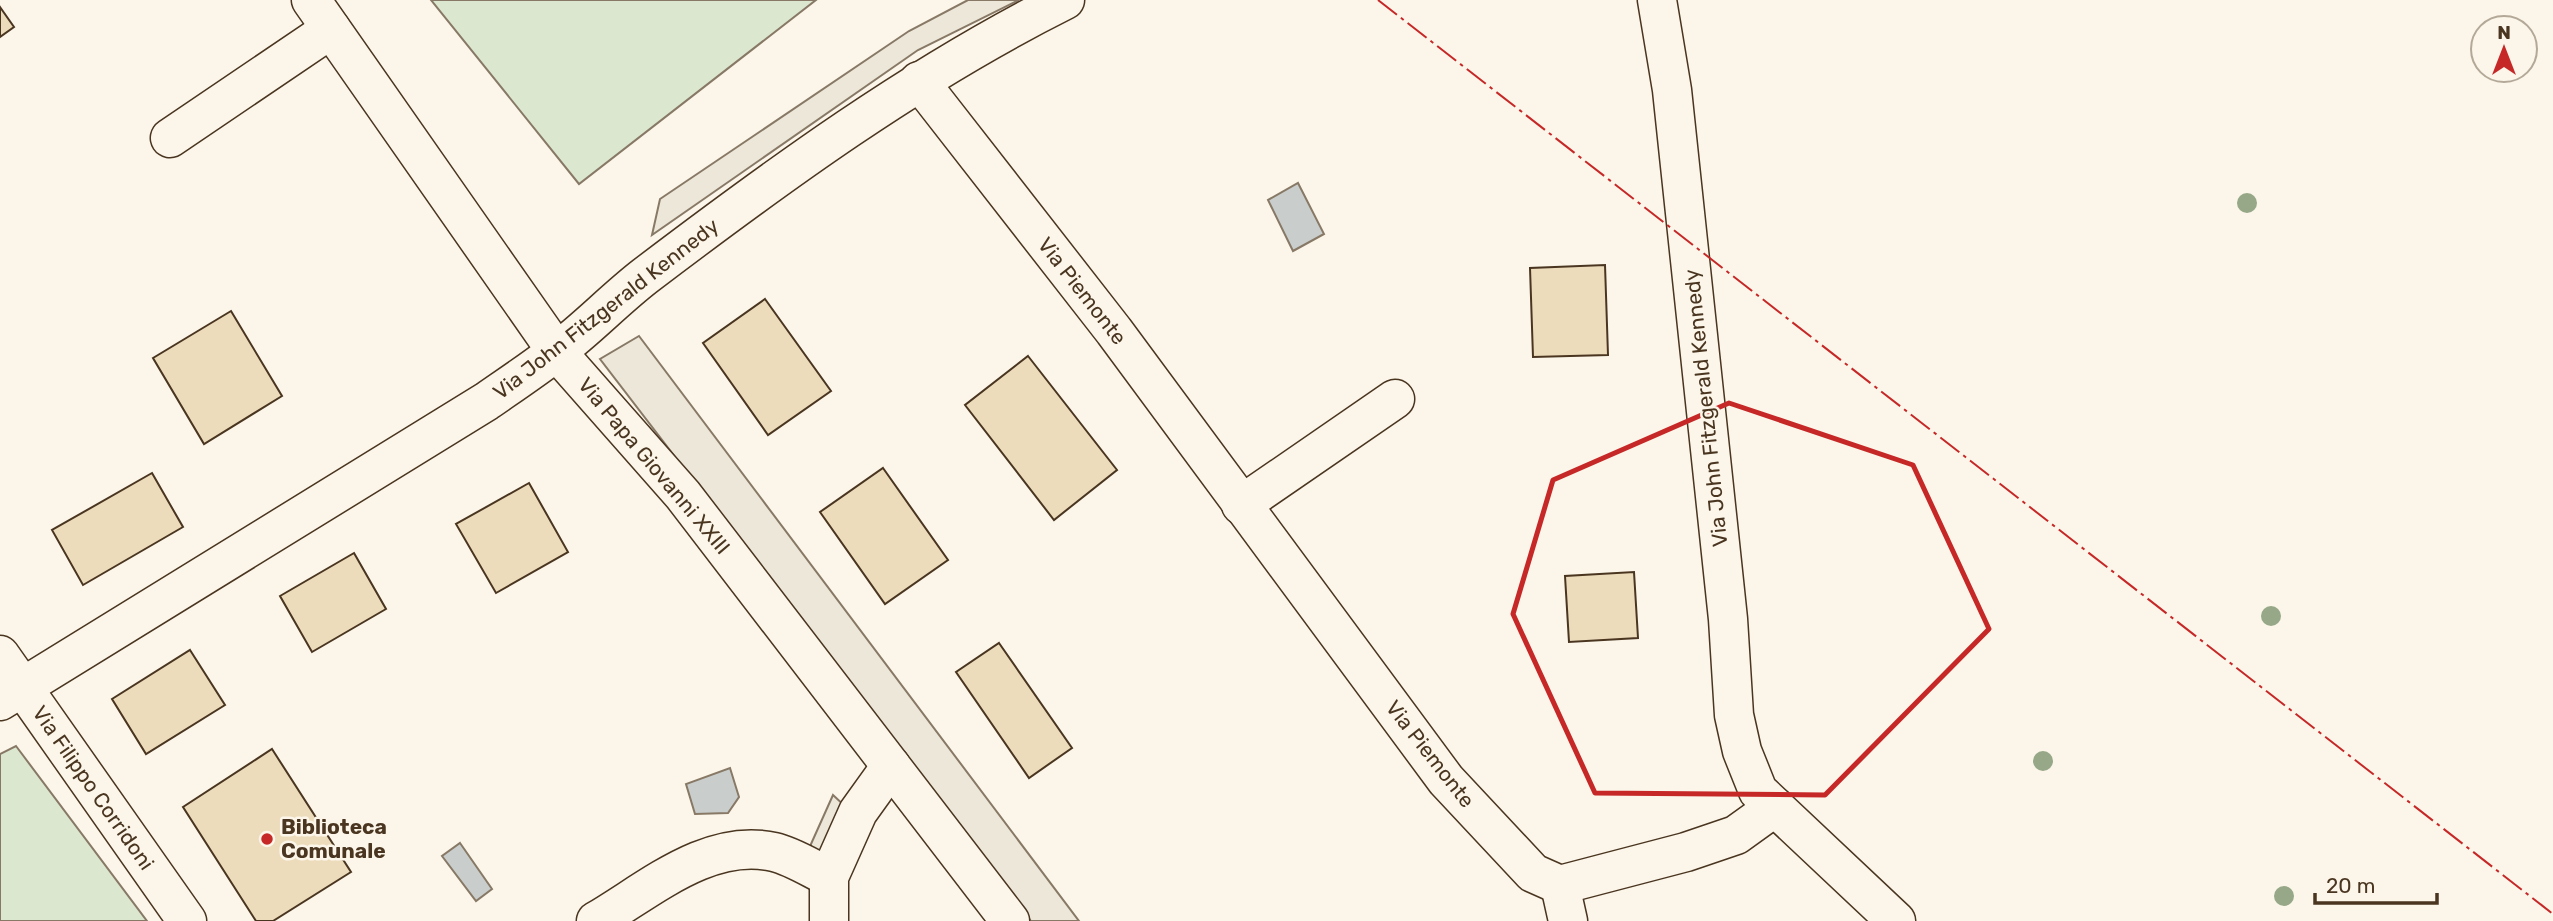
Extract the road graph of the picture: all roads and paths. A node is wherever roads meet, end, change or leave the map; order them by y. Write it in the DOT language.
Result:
graph roads {
  1 [pos="1065,0"];
  2 [pos="1657,0"];
  3 [pos="321,14"];
  4 [pos="919,81"];
  5 [pos="170,138"];
  6 [pos="557,352"];
  7 [pos="1395,399"];
  8 [pos="1241,505"];
  9 [pos="0,655"];
  10 [pos="11,695"];
  11 [pos="891,766"];
  12 [pos="1775,807"];
  13 [pos="829,877"];
  14 [pos="1564,903"];
  15 [pos="187,921"];
  16 [pos="596,921"];
  17 [pos="829,921"];
  18 [pos="1010,921"];
  19 [pos="1896,921"];
  1 -- 4 [label="street, Via John Fitzgerald Kennedy"];
  2 -- 12 [label="street, Via John Fitzgerald Kennedy"];
  3 -- 5 [label="street"];
  3 -- 6 [label="street, Via Papa Giovanni XXIII"];
  4 -- 6 [label="street, Via John Fitzgerald Kennedy"];
  4 -- 8 [label="street, Via Piemonte"];
  6 -- 10 [label="street, Via John Fitzgerald Kennedy"];
  6 -- 11 [label="street, Via Papa Giovanni XXIII"];
  7 -- 8 [label="street"];
  8 -- 14 [label="street, Via Piemonte"];
  9 -- 10 [label="street, Via Filippo Corridoni"];
  10 -- 15 [label="street, Via Filippo Corridoni"];
  11 -- 13 [label="street"];
  11 -- 18 [label="street, Via Papa Giovanni XXIII"];
  12 -- 14 [label="street, Via Piemonte"];
  12 -- 19 [label="street, Via John Fitzgerald Kennedy"];
  13 -- 16 [label="street"];
  13 -- 17 [label="street"];
}
